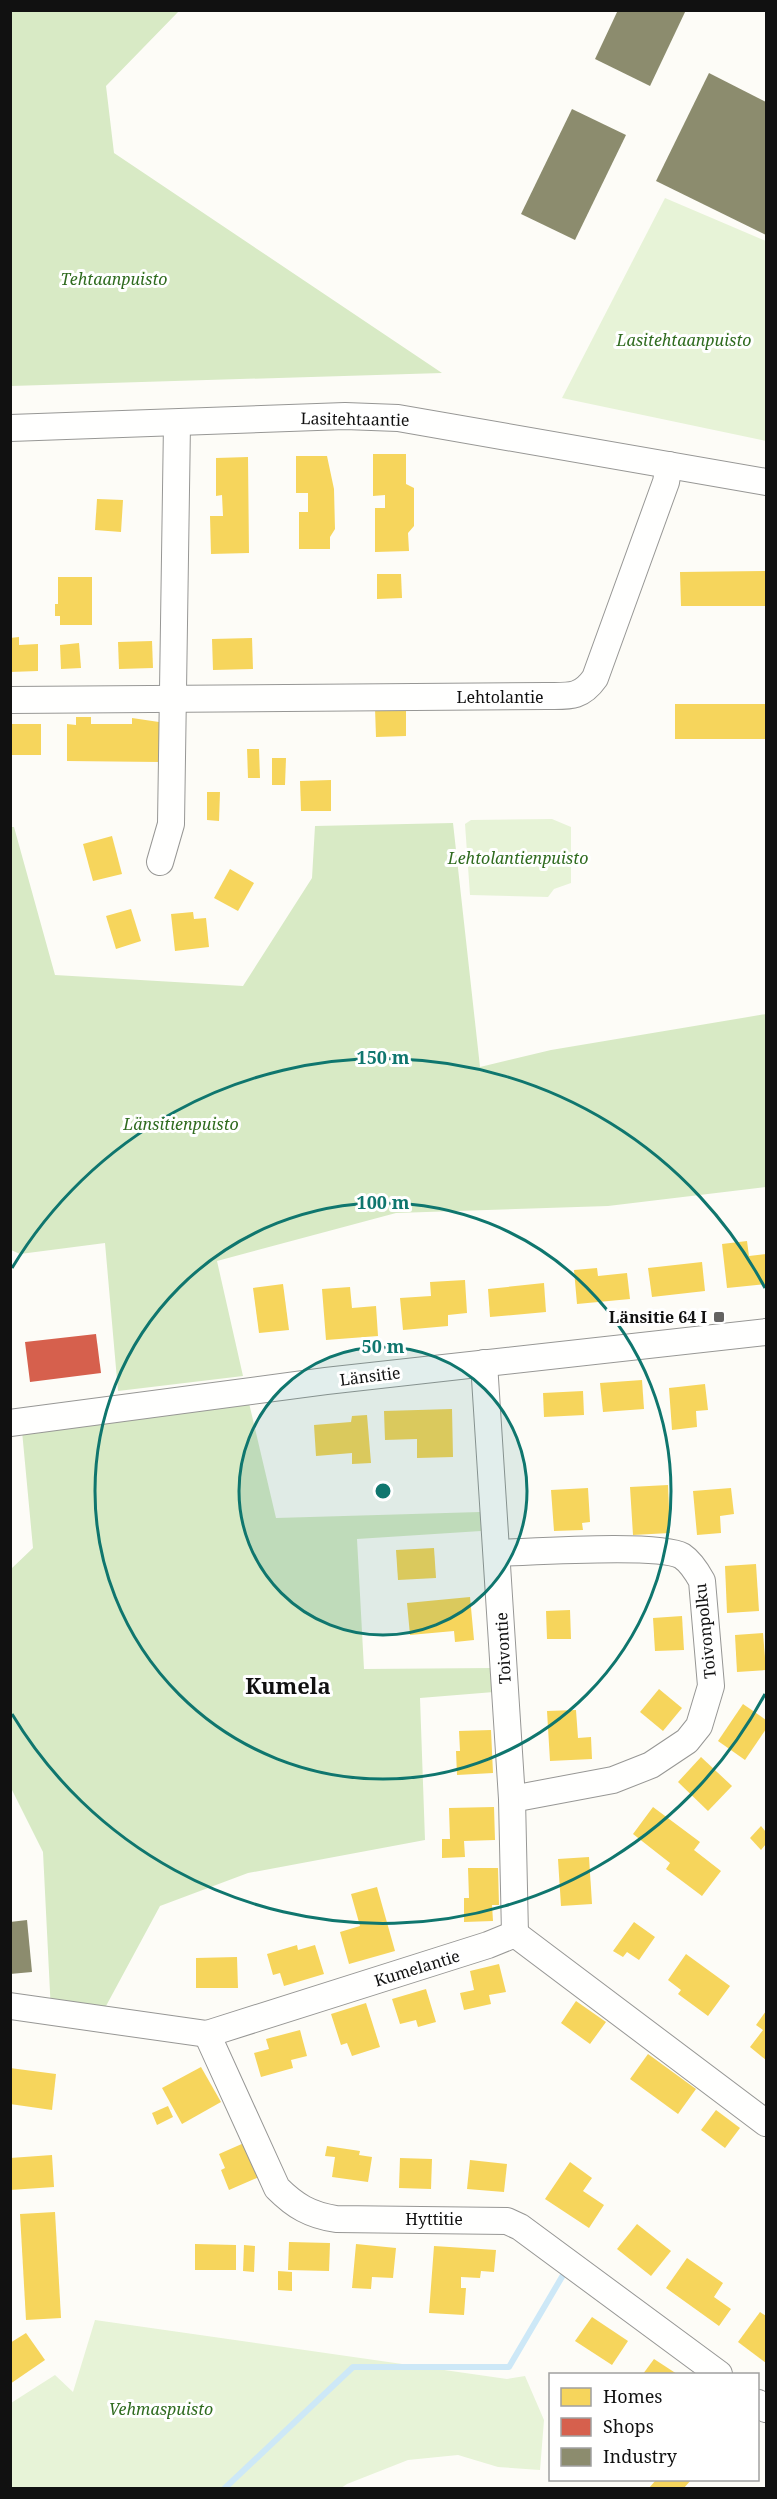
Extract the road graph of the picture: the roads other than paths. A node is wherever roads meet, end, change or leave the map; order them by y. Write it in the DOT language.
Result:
graph roads {
  1 [pos="177,423"];
  2 [pos="10,428"];
  3 [pos="669,465"];
  4 [pos="766,483"];
  5 [pos="172,698"];
  6 [pos="10,700"];
  7 [pos="160,862"];
  8 [pos="766,1332"];
  9 [pos="484,1363"];
  10 [pos="10,1423"];
  11 [pos="497,1553"];
  12 [pos="512,1799"];
  13 [pos="515,1934"];
  14 [pos="10,2006"];
  15 [pos="207,2034"];
  16 [pos="764,2116"];
  17 [pos="718,2373"];
  1 -- 2 [label="street, Lasitehtaantie"];
  1 -- 3 [label="street, Lasitehtaantie"];
  1 -- 5 [label="street"];
  3 -- 4 [label="street, Lasitehtaantie"];
  3 -- 5 [label="street, Lehtolantie"];
  5 -- 6 [label="street, Lehtolantie"];
  5 -- 7 [label="street"];
  8 -- 9 [label="street, Länsitie"];
  9 -- 10 [label="street, Länsitie"];
  9 -- 11 [label="street, Toivontie"];
  11 -- 12 [label="street, Toivontie"];
  11 -- 12 [label="street, Toivonpolku"];
  12 -- 13 [label="street, Toivontie"];
  13 -- 15 [label="street, Kumelantie"];
  13 -- 16 [label="street"];
  14 -- 15 [label="street, Kumelantie"];
  15 -- 17 [label="street, Hyttitie"];
}
